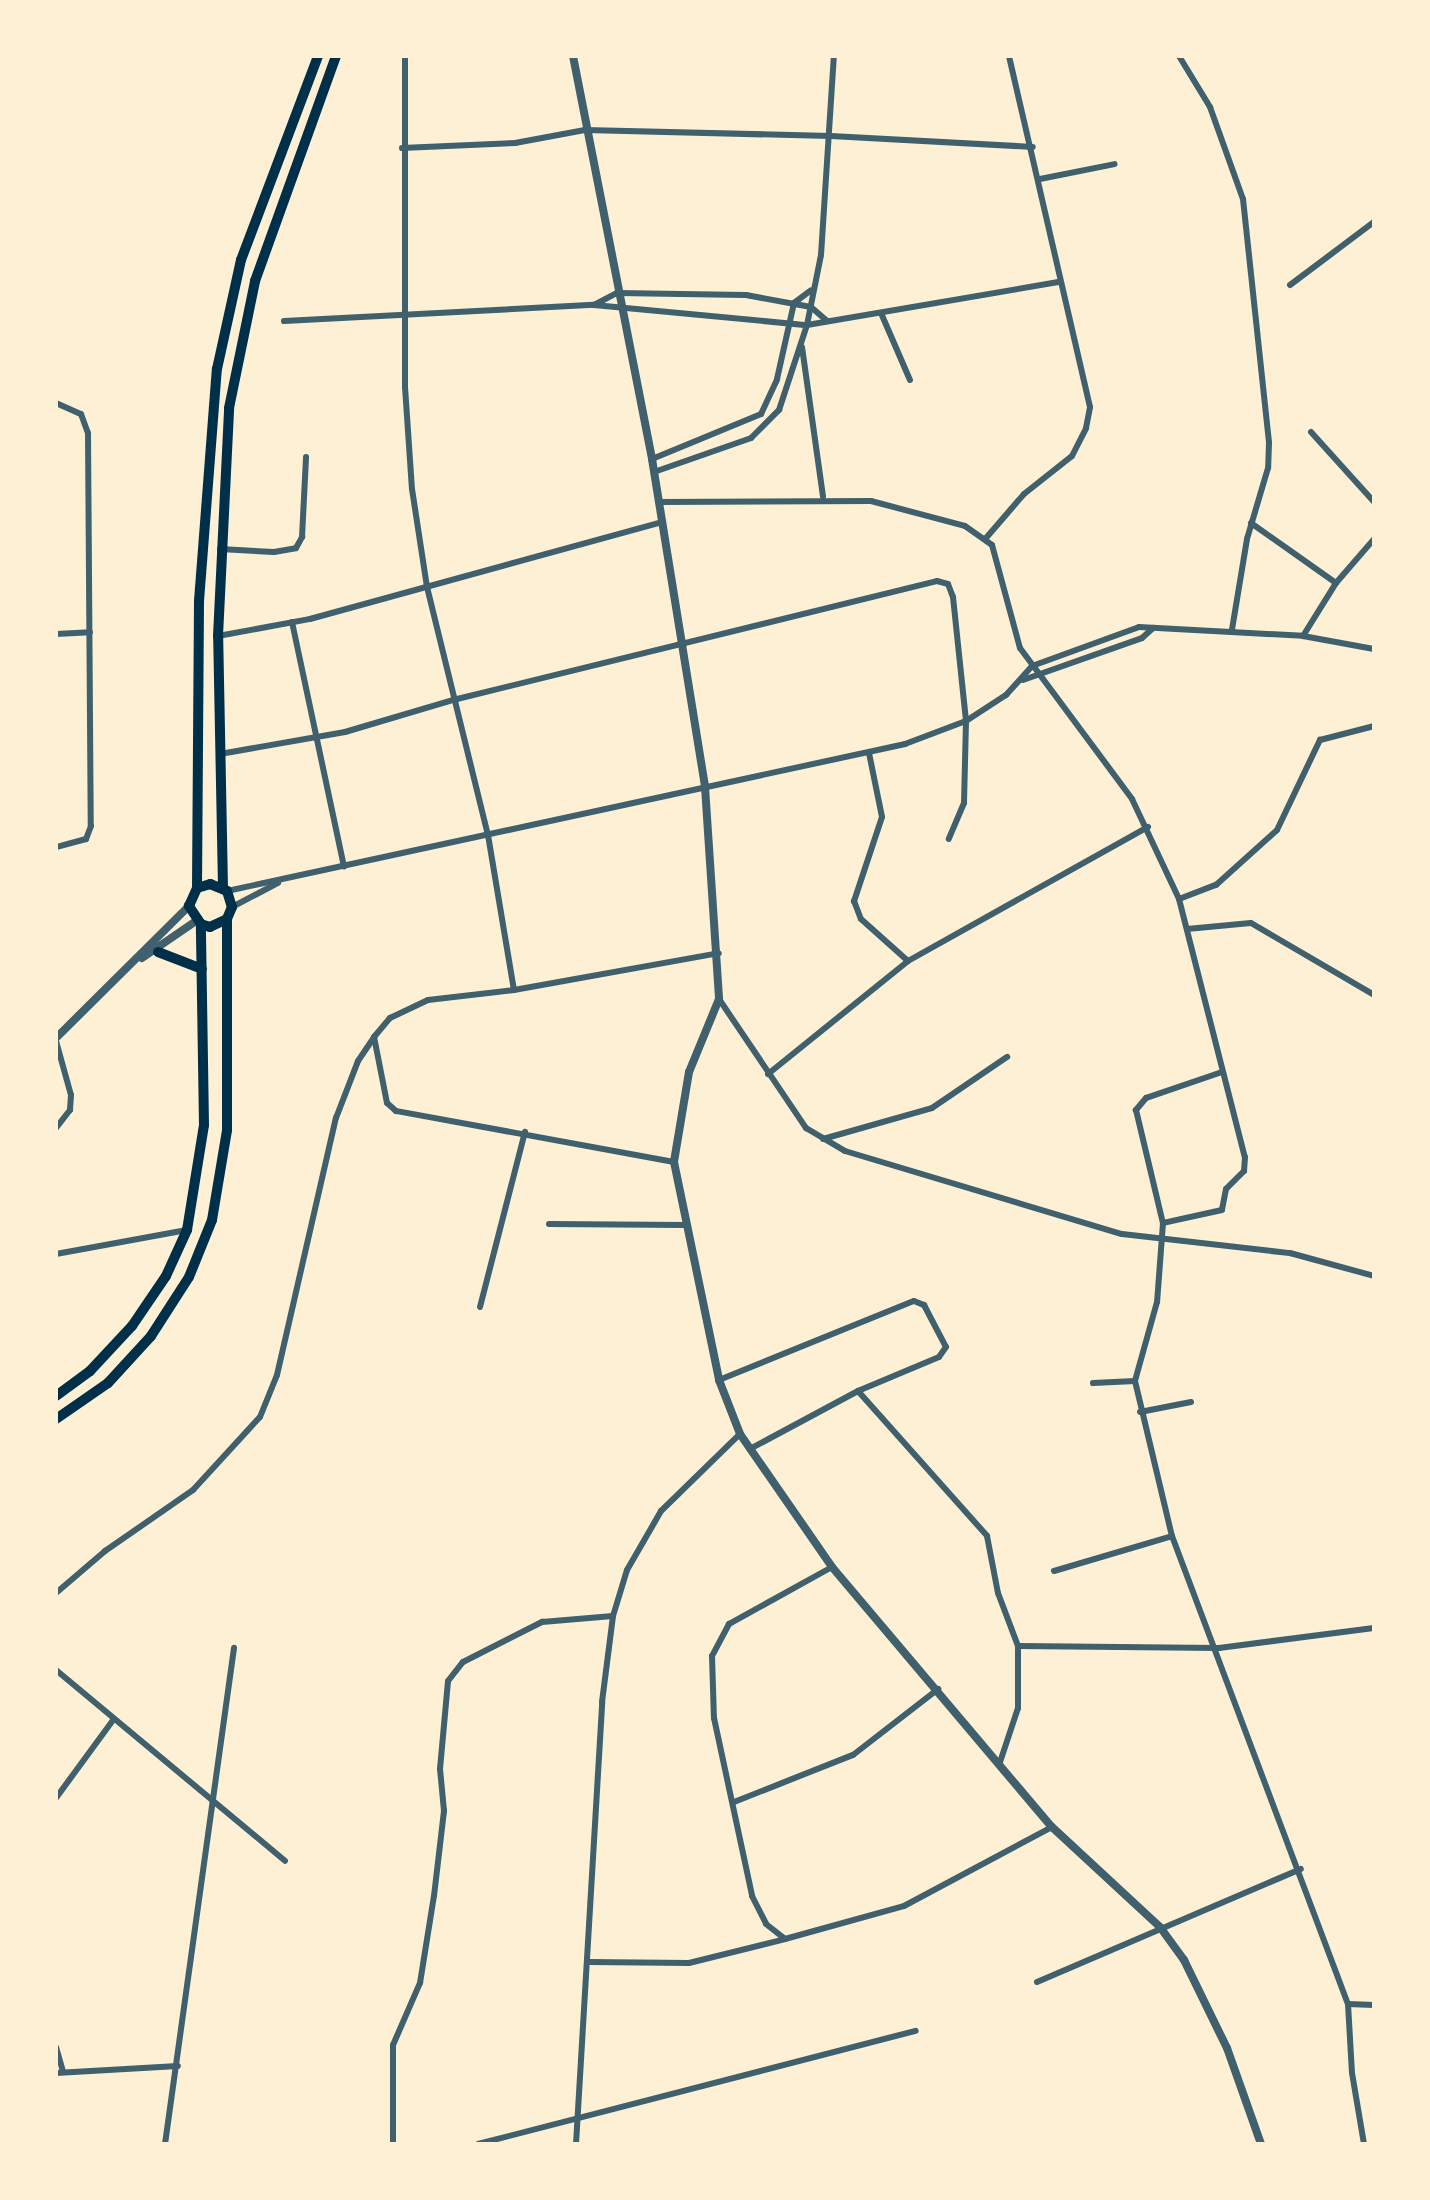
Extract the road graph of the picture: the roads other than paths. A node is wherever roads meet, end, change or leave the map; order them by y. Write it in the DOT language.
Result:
graph roads {
  1 [pos="318,56"];
  2 [pos="336,56"];
  3 [pos="405,56"];
  4 [pos="573,56"];
  5 [pos="834,56"];
  6 [pos="1009,56"];
  7 [pos="1179,56"];
  8 [pos="585,130"];
  9 [pos="831,136"];
  10 [pos="1033,147"];
  11 [pos="402,148"];
  12 [pos="1115,164"];
  13 [pos="1040,179"];
  14 [pos="1374,222"];
  15 [pos="1058,282"];
  16 [pos="1290,285"];
  17 [pos="811,290"];
  18 [pos="617,293"];
  19 [pos="794,303"];
  20 [pos="594,305"];
  21 [pos="811,307"];
  22 [pos="621,309"];
  23 [pos="881,313"];
  24 [pos="408,318"];
  25 [pos="284,321"];
  26 [pos="827,321"];
  27 [pos="790,322"];
  28 [pos="807,325"];
  29 [pos="801,343"];
  30 [pos="910,380"];
  31 [pos="56,403"];
  32 [pos="1311,432"];
  33 [pos="306,457"];
  34 [pos="652,459"];
  35 [pos="654,472"];
  36 [pos="823,497"];
  37 [pos="659,502"];
  38 [pos="1374,502"];
  39 [pos="662,522"];
  40 [pos="1251,523"];
  41 [pos="986,538"];
  42 [pos="1374,539"];
  43 [pos="220,549"];
  44 [pos="1336,583"];
  45 [pos="427,587"];
  46 [pos="292,622"];
  47 [pos="1153,628"];
  48 [pos="1232,630"];
  49 [pos="90,632"];
  50 [pos="56,634"];
  51 [pos="218,636"];
  52 [pos="1303,636"];
  53 [pos="685,642"];
  54 [pos="1374,649"];
  55 [pos="1032,666"];
  56 [pos="1040,675"];
  57 [pos="1023,680"];
  58 [pos="453,700"];
  59 [pos="966,721"];
  60 [pos="1374,726"];
  61 [pos="316,736"];
  62 [pos="869,753"];
  63 [pos="220,754"];
  64 [pos="705,787"];
  65 [pos="1148,827"];
  66 [pos="488,835"];
  67 [pos="949,839"];
  68 [pos="56,847"];
  69 [pos="344,867"];
  70 [pos="285,880"];
  71 [pos="197,888"];
  72 [pos="225,889"];
  73 [pos="1179,899"];
  74 [pos="189,906"];
  75 [pos="232,907"];
  76 [pos="227,919"];
  77 [pos="198,923"];
  78 [pos="1187,929"];
  79 [pos="158,952"];
  80 [pos="719,953"];
  81 [pos="142,958"];
  82 [pos="908,961"];
  83 [pos="202,969"];
  84 [pos="514,990"];
  85 [pos="1374,995"];
  86 [pos="719,999"];
  87 [pos="374,1037"];
  88 [pos="56,1040"];
  89 [pos="1007,1057"];
  90 [pos="1222,1072"];
  91 [pos="768,1074"];
  92 [pos="56,1128"];
  93 [pos="525,1132"];
  94 [pos="822,1140"];
  95 [pos="674,1162"];
  96 [pos="1163,1223"];
  97 [pos="549,1224"];
  98 [pos="684,1225"];
  99 [pos="187,1230"];
  100 [pos="1162,1241"];
  101 [pos="56,1254"];
  102 [pos="1374,1276"];
  103 [pos="480,1307"];
  104 [pos="719,1380"];
  105 [pos="1135,1381"];
  106 [pos="1093,1383"];
  107 [pos="858,1391"];
  108 [pos="56,1396"];
  109 [pos="1191,1402"];
  110 [pos="1140,1412"];
  111 [pos="56,1419"];
  112 [pos="740,1434"];
  113 [pos="750,1449"];
  114 [pos="1172,1536"];
  115 [pos="832,1567"];
  116 [pos="1054,1571"];
  117 [pos="56,1593"];
  118 [pos="613,1616"];
  119 [pos="1374,1628"];
  120 [pos="1018,1646"];
  121 [pos="234,1648"];
  122 [pos="1219,1648"];
  123 [pos="56,1670"];
  124 [pos="938,1689"];
  125 [pos="113,1720"];
  126 [pos="1000,1762"];
  127 [pos="56,1798"];
  128 [pos="209,1802"];
  129 [pos="734,1802"];
  130 [pos="1052,1827"];
  131 [pos="285,1861"];
  132 [pos="1301,1869"];
  133 [pos="1160,1927"];
  134 [pos="785,1939"];
  135 [pos="588,1962"];
  136 [pos="1037,1982"];
  137 [pos="1348,2004"];
  138 [pos="1374,2005"];
  139 [pos="916,2031"];
  140 [pos="56,2047"];
  141 [pos="178,2066"];
  142 [pos="60,2073"];
  143 [pos="580,2115"];
  144 [pos="165,2144"];
  145 [pos="393,2144"];
  146 [pos="478,2144"];
  147 [pos="576,2144"];
  148 [pos="1261,2144"];
  149 [pos="1364,2144"];
  1 -- 71 [label="main road"];
  2 -- 43 [label="main road"];
  3 -- 11 [label="street"];
  4 -- 8 [label="street"];
  5 -- 9 [label="street"];
  6 -- 10 [label="street"];
  7 -- 40 [label="street"];
  8 -- 9 [label="street"];
  8 -- 11 [label="street"];
  8 -- 18 [label="street"];
  9 -- 10 [label="street"];
  9 -- 17 [label="street"];
  10 -- 13 [label="street"];
  11 -- 24 [label="street"];
  12 -- 13 [label="street"];
  13 -- 15 [label="street"];
  14 -- 16 [label="street"];
  15 -- 23 [label="street"];
  15 -- 41 [label="street"];
  17 -- 19 [label="street"];
  17 -- 21 [label="street"];
  18 -- 19 [label="street"];
  18 -- 20 [label="street"];
  18 -- 22 [label="street"];
  19 -- 21 [label="street"];
  19 -- 27 [label="street"];
  20 -- 22 [label="street"];
  20 -- 24 [label="street"];
  21 -- 26 [label="street"];
  21 -- 28 [label="street"];
  22 -- 27 [label="street"];
  22 -- 34 [label="street"];
  23 -- 26 [label="street"];
  23 -- 30 [label="street"];
  24 -- 25 [label="street"];
  24 -- 45 [label="street"];
  26 -- 28 [label="street"];
  27 -- 28 [label="street"];
  27 -- 34 [label="street"];
  28 -- 29 [label="street"];
  29 -- 35 [label="street"];
  29 -- 36 [label="street"];
  31 -- 49 [label="street"];
  32 -- 38 [label="street"];
  33 -- 43 [label="street"];
  34 -- 35 [label="street"];
  35 -- 37 [label="street"];
  36 -- 37 [label="street"];
  36 -- 41 [label="street"];
  37 -- 39 [label="street"];
  39 -- 45 [label="street"];
  39 -- 53 [label="street"];
  40 -- 44 [label="street"];
  40 -- 48 [label="street"];
  41 -- 55 [label="street"];
  42 -- 44 [label="street"];
  43 -- 51 [label="main road"];
  44 -- 52 [label="street"];
  45 -- 46 [label="street"];
  45 -- 58 [label="street"];
  46 -- 51 [label="street"];
  46 -- 61 [label="street"];
  47 -- 48 [label="street"];
  47 -- 55 [label="street"];
  47 -- 56 [label="street"];
  48 -- 52 [label="street"];
  49 -- 50 [label="street"];
  49 -- 68 [label="street"];
  51 -- 63 [label="main road"];
  52 -- 54 [label="street"];
  53 -- 58 [label="street"];
  53 -- 59 [label="street"];
  53 -- 64 [label="street"];
  55 -- 56 [label="street"];
  55 -- 57 [label="street"];
  56 -- 57 [label="street"];
  56 -- 65 [label="street"];
  57 -- 59 [label="street"];
  58 -- 61 [label="street"];
  58 -- 66 [label="street"];
  59 -- 62 [label="street"];
  59 -- 67 [label="street"];
  60 -- 73 [label="street"];
  61 -- 63 [label="street"];
  61 -- 69 [label="street"];
  62 -- 64 [label="street"];
  62 -- 82 [label="street"];
  63 -- 72 [label="main road"];
  64 -- 66 [label="street"];
  64 -- 80 [label="street"];
  65 -- 73 [label="street"];
  65 -- 82 [label="street"];
  66 -- 69 [label="street"];
  66 -- 84 [label="street"];
  69 -- 70 [label="street"];
  70 -- 72 [label="street"];
  70 -- 75 [label="street"];
  71 -- 72 [label="main road"];
  71 -- 74 [label="main road"];
  72 -- 75 [label="main road"];
  73 -- 78 [label="street"];
  74 -- 77 [label="main road"];
  74 -- 81 [label="street"];
  75 -- 76 [label="main road"];
  76 -- 77 [label="main road"];
  76 -- 111 [label="main road"];
  77 -- 79 [label="street"];
  77 -- 83 [label="main road"];
  78 -- 85 [label="street"];
  78 -- 90 [label="street"];
  79 -- 81 [label="street"];
  79 -- 83 [label="main road"];
  80 -- 84 [label="street"];
  80 -- 86 [label="street"];
  81 -- 88 [label="street"];
  82 -- 91 [label="street"];
  83 -- 99 [label="main road"];
  84 -- 87 [label="street"];
  86 -- 91 [label="street"];
  86 -- 95 [label="street"];
  87 -- 93 [label="street"];
  87 -- 117 [label="street"];
  88 -- 92 [label="street"];
  89 -- 94 [label="street"];
  90 -- 96 [label="street"];
  90 -- 96 [label="street"];
  91 -- 94 [label="street"];
  93 -- 95 [label="street"];
  93 -- 103 [label="street"];
  94 -- 100 [label="street"];
  95 -- 98 [label="street"];
  96 -- 100 [label="street"];
  97 -- 98 [label="street"];
  98 -- 104 [label="street"];
  99 -- 101 [label="street"];
  99 -- 108 [label="main road"];
  100 -- 102 [label="street"];
  100 -- 105 [label="street"];
  104 -- 107 [label="street"];
  104 -- 112 [label="street"];
  105 -- 106 [label="street"];
  105 -- 110 [label="street"];
  107 -- 113 [label="street"];
  107 -- 120 [label="street"];
  109 -- 110 [label="street"];
  110 -- 114 [label="street"];
  112 -- 113 [label="street"];
  112 -- 118 [label="street"];
  113 -- 115 [label="street"];
  114 -- 116 [label="street"];
  114 -- 122 [label="street"];
  115 -- 124 [label="street"];
  115 -- 129 [label="street"];
  118 -- 135 [label="street"];
  118 -- 145 [label="street"];
  119 -- 122 [label="street"];
  120 -- 122 [label="street"];
  120 -- 126 [label="street"];
  121 -- 128 [label="street"];
  122 -- 132 [label="street"];
  123 -- 125 [label="street"];
  124 -- 126 [label="street"];
  124 -- 129 [label="street"];
  125 -- 127 [label="street"];
  125 -- 128 [label="street"];
  126 -- 130 [label="street"];
  128 -- 131 [label="street"];
  128 -- 141 [label="street"];
  129 -- 134 [label="street"];
  130 -- 133 [label="street"];
  130 -- 134 [label="street"];
  132 -- 133 [label="street"];
  132 -- 137 [label="street"];
  133 -- 136 [label="street"];
  133 -- 148 [label="street"];
  134 -- 135 [label="street"];
  135 -- 143 [label="street"];
  137 -- 138 [label="street"];
  137 -- 149 [label="street"];
  139 -- 143 [label="street"];
  140 -- 142 [label="street"];
  141 -- 142 [label="street"];
  141 -- 144 [label="street"];
  143 -- 146 [label="street"];
  143 -- 147 [label="street"];
}
